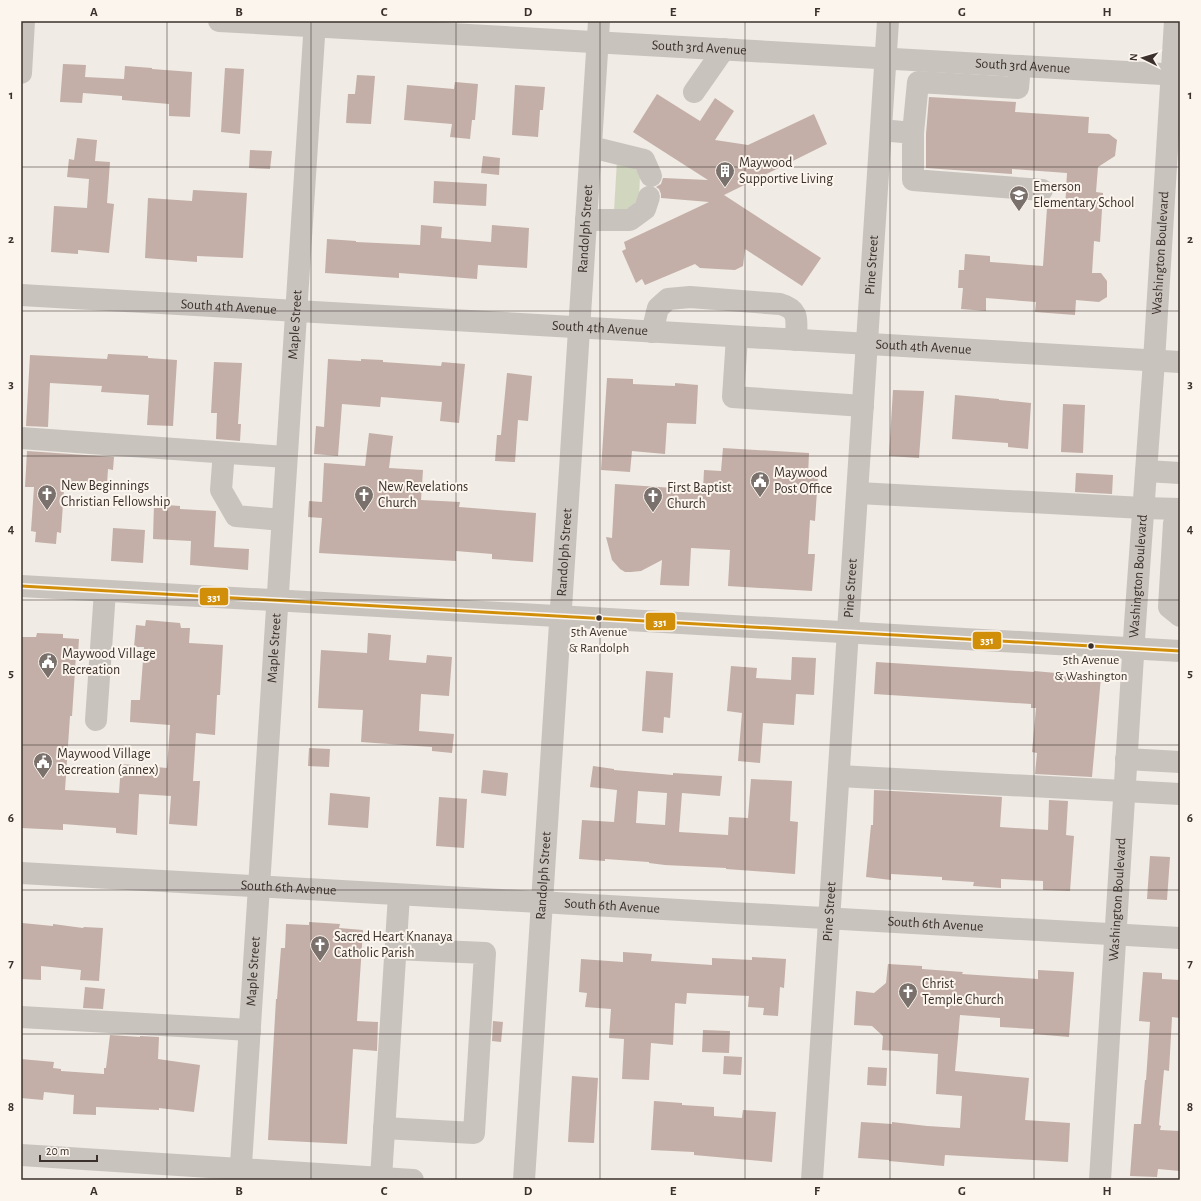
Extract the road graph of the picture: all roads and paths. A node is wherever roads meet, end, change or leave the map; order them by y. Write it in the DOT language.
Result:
graph roads {
  1 [pos="24,21"];
  2 [pos="220,21"];
  3 [pos="599,21"];
  4 [pos="888,21"];
  5 [pos="1175,21"];
  6 [pos="314,24"];
  7 [pos="597,42"];
  8 [pos="724,49"];
  9 [pos="886,59"];
  10 [pos="1020,66"];
  11 [pos="21,73"];
  12 [pos="1176,75"];
  13 [pos="694,92"];
  14 [pos="882,130"];
  15 [pos="913,133"];
  16 [pos="591,147"];
  17 [pos="1042,190"];
  18 [pos="586,220"];
  19 [pos="21,295"];
  20 [pos="296,311"];
  21 [pos="579,328"];
  22 [pos="652,332"];
  23 [pos="737,337"];
  24 [pos="796,340"];
  25 [pos="868,344"];
  26 [pos="1154,361"];
  27 [pos="1180,362"];
  28 [pos="863,406"];
  29 [pos="21,438"];
  30 [pos="286,457"];
  31 [pos="223,464"];
  32 [pos="1146,471"];
  33 [pos="1180,473"];
  34 [pos="858,493"];
  35 [pos="1143,508"];
  36 [pos="1176,516"];
  37 [pos="282,520"];
  38 [pos="1177,546"];
  39 [pos="1175,578"];
  40 [pos="21,586"];
  41 [pos="105,591"];
  42 [pos="277,600"];
  43 [pos="560,616"];
  44 [pos="1180,616"];
  45 [pos="848,633"];
  46 [pos="1133,649"];
  47 [pos="1180,651"];
  48 [pos="96,720"];
  49 [pos="1126,759"];
  50 [pos="1180,762"];
  51 [pos="839,776"];
  52 [pos="1124,791"];
  53 [pos="1180,794"];
  54 [pos="21,873"];
  55 [pos="259,887"];
  56 [pos="399,895"];
  57 [pos="542,903"];
  58 [pos="830,919"];
  59 [pos="1115,934"];
  60 [pos="1180,938"];
  61 [pos="395,949"];
  62 [pos="21,1017"];
  63 [pos="250,1030"];
  64 [pos="384,1128"];
  65 [pos="21,1155"];
  66 [pos="240,1174"];
  67 [pos="381,1178"];
  68 [pos="413,1180"];
  69 [pos="524,1180"];
  70 [pos="812,1180"];
  71 [pos="1100,1180"];
  1 -- 11 [label="street"];
  2 -- 6 [label="street, South 3rd Avenue"];
  3 -- 7 [label="street, Randolph Street"];
  4 -- 9 [label="street, Pine Street"];
  5 -- 12 [label="street, Washington Boulevard"];
  6 -- 7 [label="street, South 3rd Avenue"];
  6 -- 20 [label="street, Maple Street"];
  7 -- 8 [label="street, South 3rd Avenue"];
  7 -- 16 [label="street, Randolph Street"];
  8 -- 9 [label="street, South 3rd Avenue"];
  8 -- 13 [label="street"];
  9 -- 10 [label="street, South 3rd Avenue"];
  9 -- 14 [label="street, Pine Street"];
  10 -- 12 [label="street, South 3rd Avenue"];
  10 -- 15 [label="street"];
  12 -- 26 [label="street, Washington Boulevard"];
  14 -- 15 [label="street"];
  14 -- 25 [label="street, Pine Street"];
  15 -- 17 [label="street"];
  16 -- 18 [label="street, Randolph Street"];
  16 -- 18 [label="street"];
  18 -- 21 [label="street, Randolph Street"];
  19 -- 20 [label="street, South 4th Avenue"];
  20 -- 21 [label="street, South 4th Avenue"];
  20 -- 30 [label="street, Maple Street"];
  21 -- 22 [label="street, South 4th Avenue"];
  21 -- 43 [label="street, Randolph Street"];
  22 -- 23 [label="street, South 4th Avenue"];
  22 -- 24 [label="street"];
  23 -- 24 [label="street, South 4th Avenue"];
  23 -- 28 [label="street"];
  24 -- 25 [label="street, South 4th Avenue"];
  25 -- 26 [label="street, South 4th Avenue"];
  25 -- 28 [label="street, Pine Street"];
  26 -- 27 [label="street, South 4th Avenue"];
  26 -- 32 [label="street, Washington Boulevard"];
  28 -- 34 [label="street, Pine Street"];
  29 -- 30 [label="street"];
  30 -- 37 [label="street, Maple Street"];
  31 -- 37 [label="street"];
  32 -- 33 [label="street"];
  32 -- 35 [label="street, Washington Boulevard"];
  34 -- 35 [label="street"];
  34 -- 45 [label="street, Pine Street"];
  35 -- 36 [label="street"];
  35 -- 46 [label="street, Washington Boulevard"];
  36 -- 38 [label="street"];
  37 -- 42 [label="street, Maple Street"];
  38 -- 39 [label="street"];
  39 -- 44 [label="street"];
  40 -- 41 [label="street"];
  41 -- 42 [label="street"];
  41 -- 48 [label="street"];
  42 -- 43 [label="street"];
  42 -- 55 [label="street, Maple Street"];
  43 -- 45 [label="street"];
  43 -- 57 [label="street, Randolph Street"];
  45 -- 46 [label="street"];
  45 -- 51 [label="street, Pine Street"];
  46 -- 47 [label="street"];
  46 -- 49 [label="street, Washington Boulevard"];
  49 -- 50 [label="street"];
  49 -- 52 [label="street, Washington Boulevard"];
  51 -- 52 [label="street"];
  51 -- 58 [label="street, Pine Street"];
  52 -- 53 [label="street"];
  52 -- 59 [label="street, Washington Boulevard"];
  54 -- 55 [label="street, South 6th Avenue"];
  55 -- 56 [label="street, South 6th Avenue"];
  55 -- 63 [label="street, Maple Street"];
  56 -- 57 [label="street, South 6th Avenue"];
  56 -- 61 [label="street"];
  57 -- 58 [label="street, South 6th Avenue"];
  57 -- 69 [label="street, Randolph Street"];
  58 -- 59 [label="street, South 6th Avenue"];
  58 -- 70 [label="street, Pine Street"];
  59 -- 60 [label="street, South 6th Avenue"];
  59 -- 71 [label="street, Washington Boulevard"];
  61 -- 64 [label="street"];
  61 -- 64 [label="street"];
  62 -- 63 [label="street"];
  63 -- 66 [label="street, Maple Street"];
  64 -- 67 [label="street"];
  65 -- 66 [label="street"];
  66 -- 67 [label="street"];
  67 -- 68 [label="street"];
}
